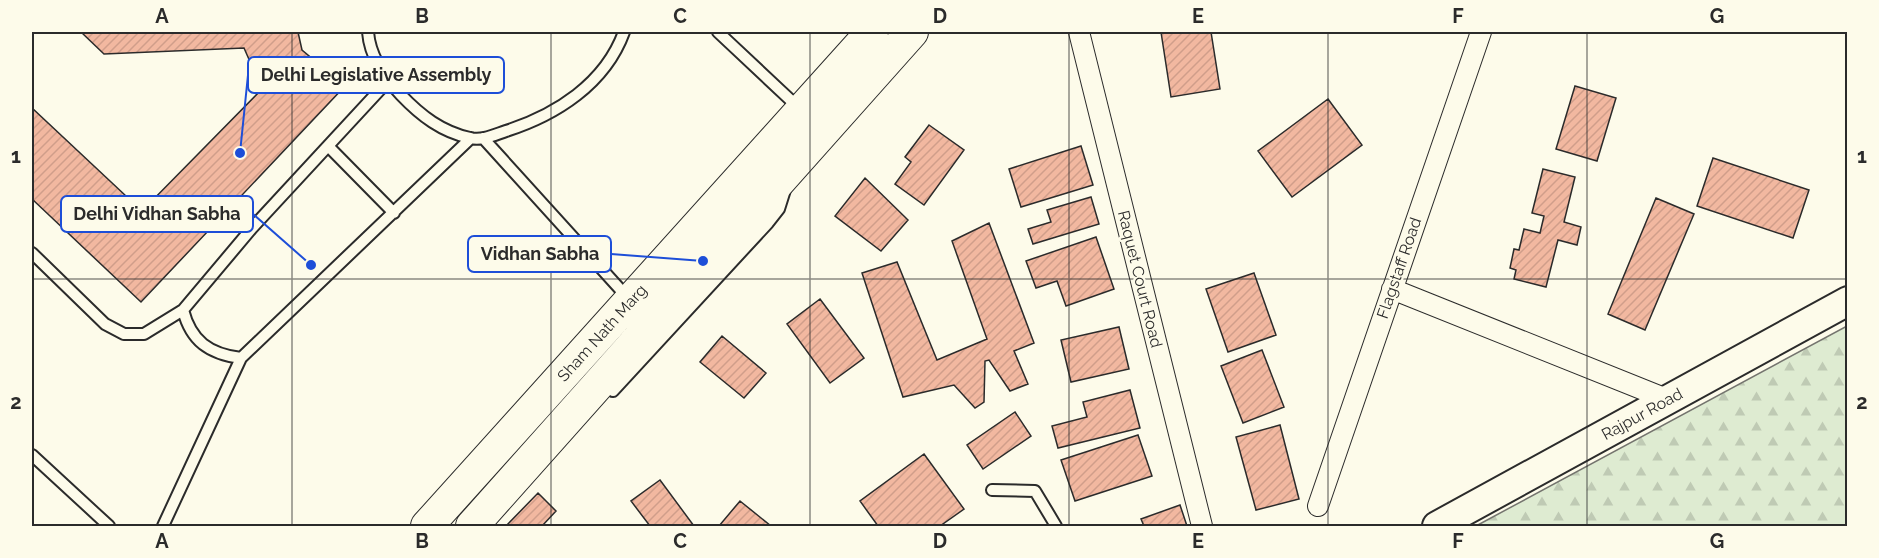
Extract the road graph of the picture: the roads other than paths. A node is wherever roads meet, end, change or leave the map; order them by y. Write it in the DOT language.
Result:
graph roads {
  1 [pos="368,32"];
  2 [pos="624,32"];
  3 [pos="718,32"];
  4 [pos="872,32"];
  5 [pos="912,32"];
  6 [pos="1079,32"];
  7 [pos="1481,32"];
  8 [pos="388,81"];
  9 [pos="813,122"];
  10 [pos="471,138"];
  11 [pos="483,138"];
  12 [pos="328,146"];
  13 [pos="793,167"];
  14 [pos="394,213"];
  15 [pos="32,253"];
  16 [pos="1392,289"];
  17 [pos="1848,301"];
  18 [pos="183,310"];
  19 [pos="642,312"];
  20 [pos="241,358"];
  21 [pos="607,398"];
  22 [pos="1669,400"];
  23 [pos="32,455"];
  24 [pos="532,476"];
  25 [pos="992,490"];
  26 [pos="501,494"];
  27 [pos="1318,506"];
  28 [pos="109,526"];
  29 [pos="163,526"];
  30 [pos="427,526"];
  31 [pos="472,526"];
  32 [pos="1056,526"];
  33 [pos="1202,526"];
  34 [pos="1437,526"];
  1 -- 8 [label="lane"];
  2 -- 11 [label="lane"];
  3 -- 9 [label="lane"];
  4 -- 9 [label="main road, Sham Nath Marg"];
  5 -- 9 [label="main road, Sham Nath Marg"];
  6 -- 33 [label="street, Raquet Court Road"];
  7 -- 16 [label="street, Flagstaff Road"];
  8 -- 10 [label="lane"];
  8 -- 12 [label="lane"];
  9 -- 13 [label="main road, Sham Nath Marg"];
  9 -- 19 [label="main road, Sham Nath Marg"];
  10 -- 11 [label="lane"];
  10 -- 14 [label="lane"];
  11 -- 19 [label="lane"];
  12 -- 14 [label="lane"];
  12 -- 18 [label="lane"];
  13 -- 19 [label="main road, Sham Nath Marg"];
  13 -- 21 [label="lane"];
  14 -- 20 [label="lane"];
  15 -- 18 [label="lane"];
  16 -- 22 [label="street"];
  16 -- 27 [label="street, Flagstaff Road"];
  17 -- 22 [label="street, Rajpur Road"];
  18 -- 20 [label="lane"];
  19 -- 26 [label="main road, Sham Nath Marg"];
  19 -- 30 [label="main road, Sham Nath Marg"];
  20 -- 29 [label="lane"];
  22 -- 34 [label="street, Rajpur Road"];
  23 -- 28 [label="lane"];
  24 -- 26 [label="lane"];
  25 -- 32 [label="lane"];
  26 -- 31 [label="main road, Sham Nath Marg"];
}
